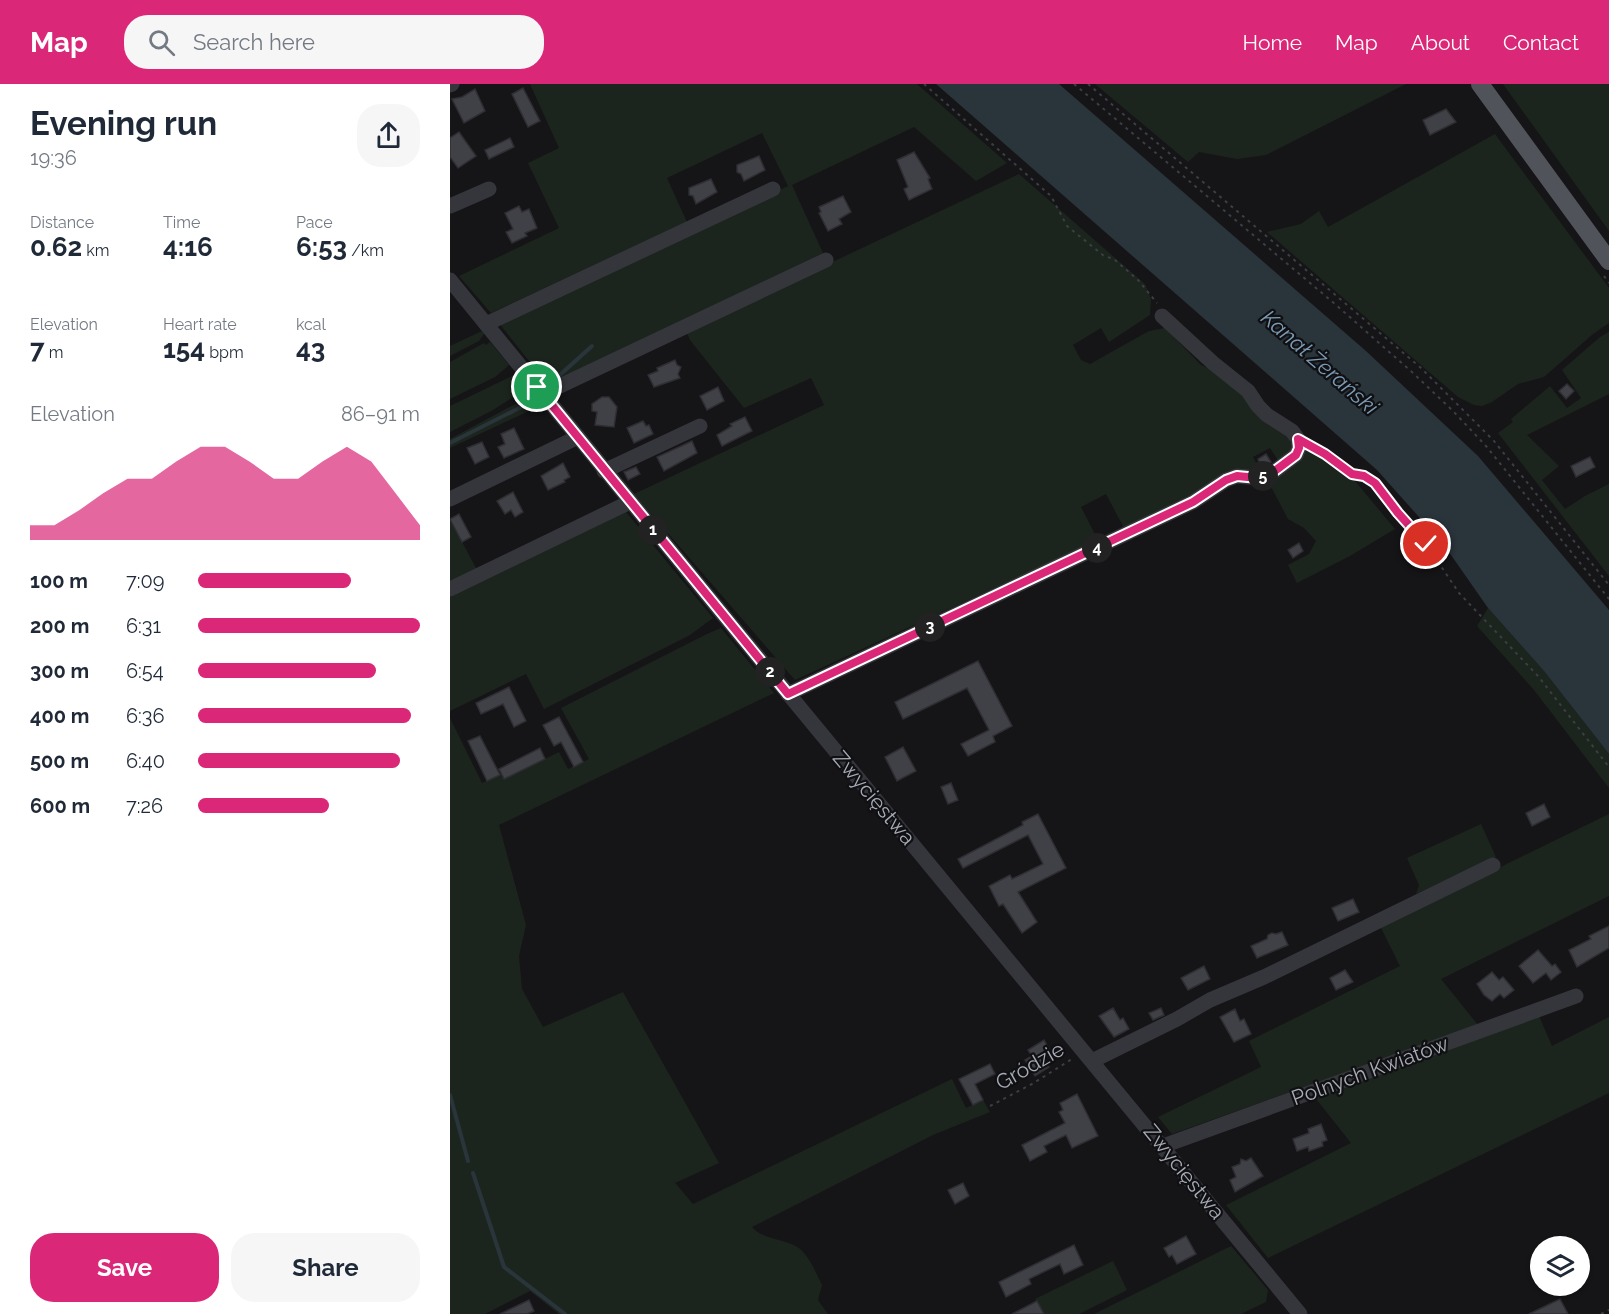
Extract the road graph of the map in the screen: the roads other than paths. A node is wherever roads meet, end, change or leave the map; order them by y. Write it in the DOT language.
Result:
graph roads {
  1 [pos="1480,84"];
  2 [pos="489,189"];
  3 [pos="773,189"];
  4 [pos="450,206"];
  5 [pos="826,260"];
  6 [pos="1609,261"];
  7 [pos="450,280"];
  8 [pos="1162,316"];
  9 [pos="486,324"];
  10 [pos="543,394"];
  11 [pos="700,426"];
  12 [pos="578,437"];
  13 [pos="604,471"];
  14 [pos="450,499"];
  15 [pos="630,502"];
  16 [pos="450,589"];
  17 [pos="788,694"];
  18 [pos="1493,865"];
  19 [pos="1576,996"];
  20 [pos="1088,1056"];
  21 [pos="1163,1146"];
  22 [pos="1300,1314"];
  1 -- 6 [label="main road"];
  2 -- 4 [label="street"];
  3 -- 9 [label="street"];
  5 -- 10 [label="street"];
  7 -- 9 [label="street, Zwycięstwa"];
  8 -- 17 [label="street"];
  9 -- 10 [label="street, Zwycięstwa"];
  10 -- 12 [label="street, Zwycięstwa"];
  11 -- 13 [label="street"];
  12 -- 13 [label="street, Zwycięstwa"];
  12 -- 14 [label="street"];
  13 -- 15 [label="street, Zwycięstwa"];
  15 -- 16 [label="street"];
  15 -- 17 [label="street, Zwycięstwa"];
  17 -- 20 [label="street, Zwycięstwa"];
  18 -- 20 [label="street"];
  19 -- 21 [label="street, Polnych Kwiatów"];
  20 -- 21 [label="street, Zwycięstwa"];
  21 -- 22 [label="street, Zwycięstwa"];
}
